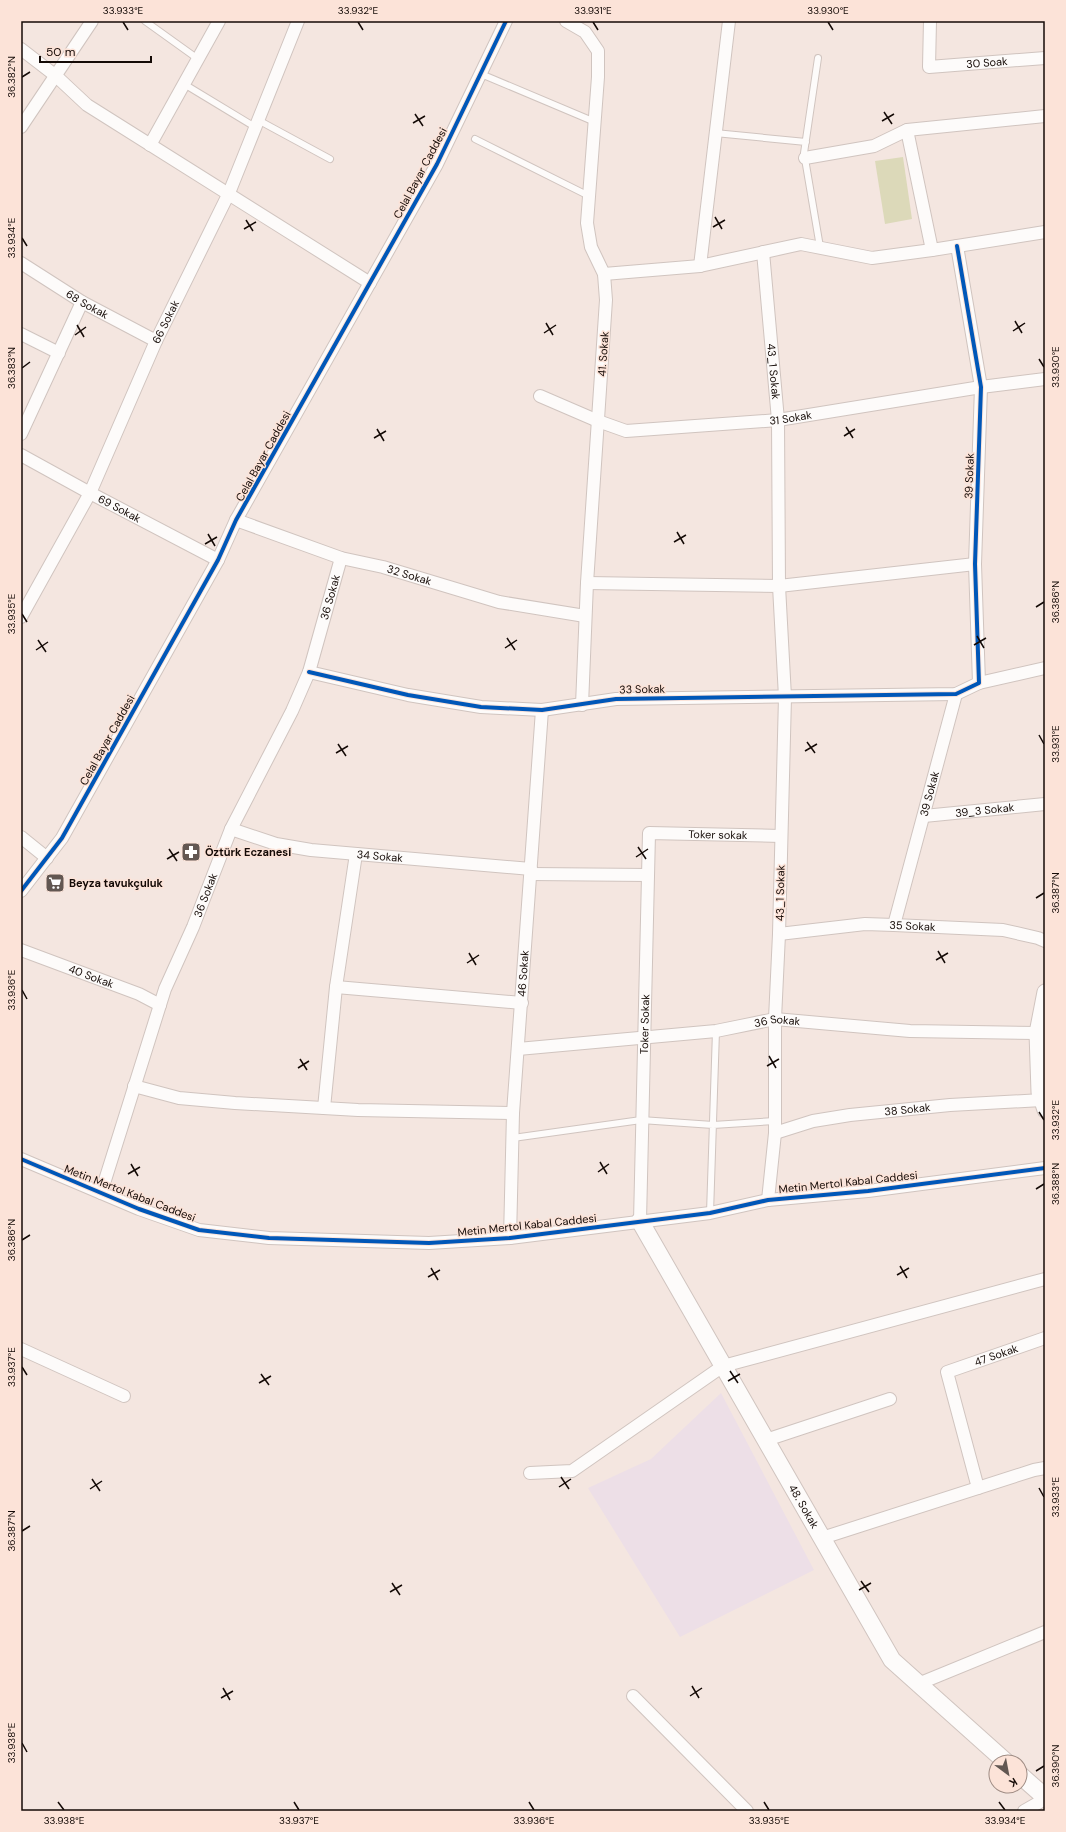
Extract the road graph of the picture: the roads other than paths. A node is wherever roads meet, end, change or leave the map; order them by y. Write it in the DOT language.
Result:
graph roads {
  1 [pos="92,21"];
  2 [pos="145,21"];
  3 [pos="218,21"];
  4 [pos="298,21"];
  5 [pos="506,21"];
  6 [pos="566,21"];
  7 [pos="729,21"];
  8 [pos="930,21"];
  9 [pos="21,49"];
  10 [pos="818,58"];
  11 [pos="1045,58"];
  12 [pos="198,59"];
  13 [pos="480,74"];
  14 [pos="56,76"];
  15 [pos="184,84"];
  16 [pos="1045,116"];
  17 [pos="595,122"];
  18 [pos="257,124"];
  19 [pos="21,127"];
  20 [pos="906,130"];
  21 [pos="715,133"];
  22 [pos="475,139"];
  23 [pos="806,142"];
  24 [pos="150,145"];
  25 [pos="805,158"];
  26 [pos="330,159"];
  27 [pos="229,193"];
  28 [pos="589,196"];
  29 [pos="1045,232"];
  30 [pos="957,246"];
  31 [pos="820,248"];
  32 [pos="932,250"];
  33 [pos="763,252"];
  34 [pos="21,263"];
  35 [pos="700,266"];
  36 [pos="604,274"];
  37 [pos="370,283"];
  38 [pos="82,302"];
  39 [pos="21,334"];
  40 [pos="156,341"];
  41 [pos="59,353"];
  42 [pos="1045,379"];
  43 [pos="981,387"];
  44 [pos="540,396"];
  45 [pos="778,420"];
  46 [pos="598,421"];
  47 [pos="21,434"];
  48 [pos="21,454"];
  49 [pos="90,493"];
  50 [pos="236,520"];
  51 [pos="341,558"];
  52 [pos="218,560"];
  53 [pos="975,564"];
  54 [pos="587,583"];
  55 [pos="779,586"];
  56 [pos="585,616"];
  57 [pos="21,617"];
  58 [pos="1045,668"];
  59 [pos="309,672"];
  60 [pos="979,683"];
  61 [pos="956,694"];
  62 [pos="785,697"];
  63 [pos="582,704"];
  64 [pos="542,710"];
  65 [pos="1045,804"];
  66 [pos="924,816"];
  67 [pos="232,829"];
  68 [pos="654,833"];
  69 [pos="781,836"];
  70 [pos="21,837"];
  71 [pos="356,854"];
  72 [pos="47,858"];
  73 [pos="531,872"];
  74 [pos="648,874"];
  75 [pos="21,891"];
  76 [pos="894,925"];
  77 [pos="779,934"];
  78 [pos="1045,941"];
  79 [pos="21,950"];
  80 [pos="336,987"];
  81 [pos="1045,992"];
  82 [pos="522,1003"];
  83 [pos="160,1005"];
  84 [pos="775,1019"];
  85 [pos="716,1031"];
  86 [pos="1036,1033"];
  87 [pos="644,1038"];
  88 [pos="518,1048"];
  89 [pos="134,1086"];
  90 [pos="1043,1105"];
  91 [pos="324,1108"];
  92 [pos="513,1113"];
  93 [pos="642,1120"];
  94 [pos="713,1125"];
  95 [pos="775,1127"];
  96 [pos="513,1138"];
  97 [pos="21,1159"];
  98 [pos="1045,1168"];
  99 [pos="101,1192"];
  100 [pos="768,1200"];
  101 [pos="710,1213"];
  102 [pos="640,1221"];
  103 [pos="510,1238"];
  104 [pos="1045,1279"];
  105 [pos="1045,1338"];
  106 [pos="21,1349"];
  107 [pos="723,1366"];
  108 [pos="124,1396"];
  109 [pos="890,1399"];
  110 [pos="766,1440"];
  111 [pos="1045,1468"];
  112 [pos="530,1473"];
  113 [pos="978,1488"];
  114 [pos="822,1538"];
  115 [pos="1045,1632"];
  116 [pos="918,1684"];
  117 [pos="633,1696"];
  118 [pos="997,1754"];
  119 [pos="1028,1782"];
  120 [pos="1045,1798"];
  121 [pos="747,1811"];
  122 [pos="1024,1811"];
  1 -- 14 [label="street"];
  2 -- 12 [label="lane"];
  3 -- 12 [label="street"];
  4 -- 18 [label="street, 66 Sokak"];
  5 -- 13 [label="street, Celal Bayar Caddesi"];
  6 -- 17 [label="street, 41. Sokak"];
  7 -- 21 [label="street"];
  8 -- 11 [label="street, 30 Soak"];
  9 -- 14 [label="street"];
  10 -- 23 [label="lane"];
  12 -- 15 [label="street"];
  13 -- 17 [label="lane"];
  13 -- 37 [label="street, Celal Bayar Caddesi"];
  14 -- 19 [label="street"];
  14 -- 24 [label="street"];
  15 -- 18 [label="lane"];
  15 -- 24 [label="street"];
  16 -- 20 [label="street"];
  17 -- 28 [label="street, 41. Sokak"];
  18 -- 26 [label="lane"];
  18 -- 27 [label="street, 66 Sokak"];
  20 -- 25 [label="street"];
  20 -- 32 [label="street"];
  21 -- 23 [label="lane"];
  21 -- 35 [label="street"];
  22 -- 28 [label="lane"];
  23 -- 25 [label="lane"];
  24 -- 27 [label="street"];
  25 -- 31 [label="lane"];
  27 -- 37 [label="street"];
  27 -- 40 [label="street, 66 Sokak"];
  28 -- 36 [label="street, 41. Sokak"];
  29 -- 30 [label="street"];
  30 -- 32 [label="street"];
  30 -- 43 [label="street, 39 Sokak"];
  31 -- 32 [label="street"];
  31 -- 33 [label="street"];
  33 -- 35 [label="street"];
  33 -- 45 [label="street, 43_1 Sokak"];
  34 -- 38 [label="street, 68 Sokak"];
  35 -- 36 [label="street"];
  36 -- 46 [label="street, 41. Sokak"];
  37 -- 50 [label="street, Celal Bayar Caddesi"];
  38 -- 40 [label="street, 68 Sokak"];
  38 -- 41 [label="street"];
  39 -- 41 [label="street"];
  40 -- 49 [label="street, 66 Sokak"];
  41 -- 47 [label="street"];
  42 -- 43 [label="street, 31 Sokak"];
  43 -- 45 [label="street, 31 Sokak"];
  43 -- 53 [label="street, 39 Sokak"];
  44 -- 46 [label="street, 31 Sokak"];
  45 -- 46 [label="street, 31 Sokak"];
  45 -- 55 [label="street, 43_1 Sokak"];
  46 -- 54 [label="street, 41. Sokak"];
  48 -- 49 [label="street, 69 Sokak"];
  49 -- 52 [label="street, 69 Sokak"];
  49 -- 57 [label="street, 66 Sokak"];
  50 -- 51 [label="street, 32 Sokak"];
  50 -- 52 [label="street, Celal Bayar Caddesi"];
  51 -- 56 [label="street, 32 Sokak"];
  51 -- 59 [label="street, 36 Sokak"];
  52 -- 72 [label="street, Celal Bayar Caddesi"];
  53 -- 55 [label="street"];
  53 -- 60 [label="street, 39 Sokak"];
  54 -- 55 [label="street"];
  54 -- 56 [label="street, 41. Sokak"];
  55 -- 62 [label="street, 43_1 Sokak"];
  56 -- 63 [label="street, 41. Sokak"];
  58 -- 60 [label="street"];
  59 -- 64 [label="street, 33 Sokak"];
  59 -- 67 [label="street, 36 Sokak"];
  60 -- 61 [label="street"];
  61 -- 62 [label="street, 33 Sokak"];
  61 -- 66 [label="street, 39 Sokak"];
  62 -- 63 [label="street, 33 Sokak"];
  62 -- 69 [label="street, 43_1 Sokak"];
  63 -- 64 [label="street, 33 Sokak"];
  64 -- 73 [label="street, 46 Sokak"];
  65 -- 66 [label="street, 39_3 Sokak"];
  66 -- 76 [label="street, 39 Sokak"];
  67 -- 71 [label="street, 34 Sokak"];
  67 -- 83 [label="street, 36 Sokak"];
  68 -- 69 [label="street, Toker sokak"];
  68 -- 74 [label="street, Toker Sokak"];
  69 -- 77 [label="street, 43_1 Sokak"];
  70 -- 72 [label="street"];
  71 -- 73 [label="street, 34 Sokak"];
  71 -- 80 [label="street"];
  72 -- 75 [label="street, Celal Bayar Caddesi"];
  73 -- 74 [label="street, 34 Sokak"];
  73 -- 82 [label="street, 46 Sokak"];
  74 -- 87 [label="street, Toker Sokak"];
  76 -- 77 [label="street, 35 Sokak"];
  76 -- 78 [label="street, 35 Sokak"];
  77 -- 84 [label="street, 43_1 Sokak"];
  79 -- 83 [label="street, 40 Sokak"];
  80 -- 82 [label="street"];
  80 -- 91 [label="street"];
  81 -- 86 [label="street"];
  82 -- 88 [label="street, 46 Sokak"];
  83 -- 89 [label="street, 36 Sokak"];
  84 -- 85 [label="street, 36 Sokak"];
  84 -- 86 [label="street, 36 Sokak"];
  84 -- 95 [label="street, 43_1 Sokak"];
  85 -- 87 [label="street, 36 Sokak"];
  85 -- 94 [label="lane"];
  86 -- 90 [label="street"];
  87 -- 88 [label="street, 36 Sokak"];
  87 -- 93 [label="street, Toker Sokak"];
  88 -- 92 [label="street, 46 Sokak"];
  89 -- 91 [label="street"];
  89 -- 99 [label="street, 36 Sokak"];
  90 -- 95 [label="street, 38 Sokak"];
  91 -- 92 [label="street"];
  92 -- 96 [label="street, 46 Sokak"];
  93 -- 94 [label="lane"];
  93 -- 96 [label="lane"];
  93 -- 102 [label="street, Toker Sokak"];
  94 -- 95 [label="lane"];
  94 -- 101 [label="lane"];
  95 -- 100 [label="street, 43_1 Sokak"];
  96 -- 103 [label="street, 46 Sokak"];
  97 -- 99 [label="street, Metin Mertol Kabal Caddesi"];
  98 -- 100 [label="street, Metin Mertol Kabal Caddesi"];
  99 -- 103 [label="street, Metin Mertol Kabal Caddesi"];
  100 -- 101 [label="street, Metin Mertol Kabal Caddesi"];
  101 -- 102 [label="street, Metin Mertol Kabal Caddesi"];
  102 -- 103 [label="street, Metin Mertol Kabal Caddesi"];
  102 -- 107 [label="main road, 48. Sokak"];
  104 -- 107 [label="street"];
  105 -- 113 [label="street, 47 Sokak"];
  106 -- 108 [label="street"];
  107 -- 110 [label="main road, 48. Sokak"];
  107 -- 112 [label="street"];
  109 -- 110 [label="street"];
  110 -- 114 [label="main road, 48. Sokak"];
  111 -- 113 [label="street"];
  113 -- 114 [label="street"];
  114 -- 116 [label="main road, 48. Sokak"];
  115 -- 116 [label="street"];
  116 -- 118 [label="main road, 48. Sokak"];
  117 -- 121 [label="street"];
  119 -- 120 [label="main road"];
  120 -- 122 [label="street"];
}
